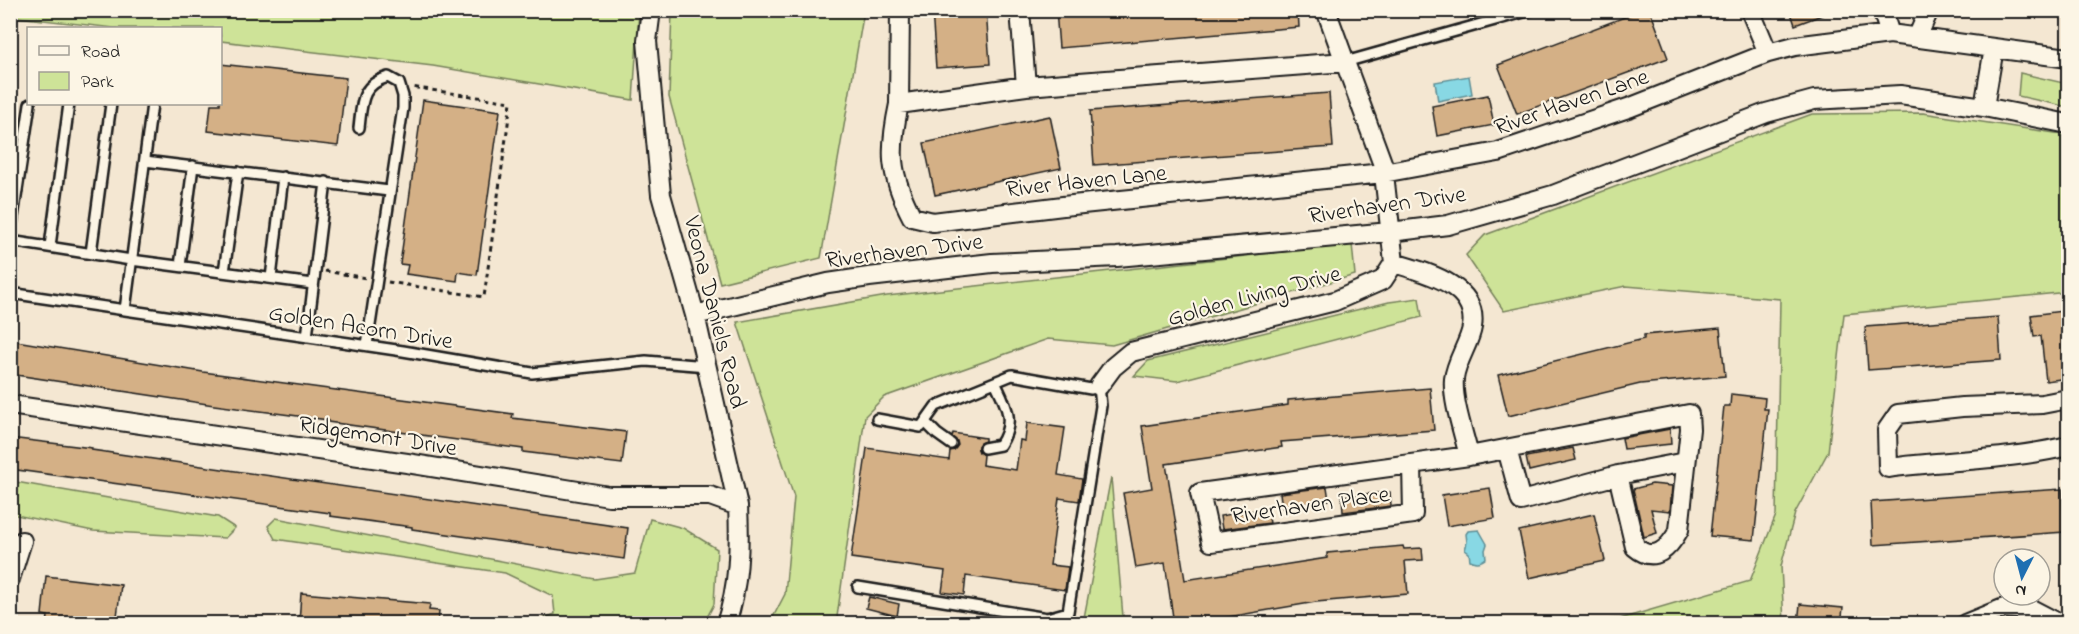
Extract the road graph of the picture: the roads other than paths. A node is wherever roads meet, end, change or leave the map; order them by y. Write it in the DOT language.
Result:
graph roads {
  1 [pos="651,10"];
  2 [pos="900,10"];
  3 [pos="1020,10"];
  4 [pos="1326,10"];
  5 [pos="1531,10"];
  6 [pos="1750,10"];
  7 [pos="1882,10"];
  8 [pos="1929,10"];
  9 [pos="1890,34"];
  10 [pos="1917,38"];
  11 [pos="1994,48"];
  12 [pos="1768,53"];
  13 [pos="2068,58"];
  14 [pos="1345,63"];
  15 [pos="1026,86"];
  16 [pos="899,104"];
  17 [pos="30,105"];
  18 [pos="69,105"];
  19 [pos="111,105"];
  20 [pos="152,105"];
  21 [pos="1984,107"];
  22 [pos="2068,124"];
  23 [pos="359,128"];
  24 [pos="145,161"];
  25 [pos="10,163"];
  26 [pos="21,164"];
  27 [pos="192,166"];
  28 [pos="238,172"];
  29 [pos="1383,173"];
  30 [pos="283,177"];
  31 [pos="326,182"];
  32 [pos="389,190"];
  33 [pos="1390,232"];
  34 [pos="10,239"];
  35 [pos="50,246"];
  36 [pos="91,253"];
  37 [pos="131,260"];
  38 [pos="1394,263"];
  39 [pos="180,266"];
  40 [pos="224,272"];
  41 [pos="271,278"];
  42 [pos="313,284"];
  43 [pos="10,293"];
  44 [pos="125,310"];
  45 [pos="695,315"];
  46 [pos="307,336"];
  47 [pos="367,345"];
  48 [pos="707,366"];
  49 [pos="995,382"];
  50 [pos="1099,386"];
  51 [pos="2068,399"];
  52 [pos="10,405"];
  53 [pos="877,419"];
  54 [pos="925,422"];
  55 [pos="951,444"];
  56 [pos="2068,446"];
  57 [pos="984,448"];
  58 [pos="1507,449"];
  59 [pos="1469,456"];
  60 [pos="1685,462"];
  61 [pos="1412,464"];
  62 [pos="1618,475"];
  63 [pos="738,506"];
  64 [pos="22,541"];
  65 [pos="10,579"];
  66 [pos="858,587"];
  67 [pos="726,624"];
  68 [pos="1965,624"];
  69 [pos="2060,624"];
  1 -- 45 [label="street, Veona Daniels Road"];
  2 -- 16 [label="street, River Haven Lane"];
  3 -- 15 [label="street"];
  4 -- 14 [label="street"];
  5 -- 14 [label="lane"];
  6 -- 12 [label="street"];
  7 -- 9 [label="street"];
  8 -- 10 [label="street"];
  9 -- 10 [label="street, River Haven Lane"];
  9 -- 12 [label="street, River Haven Lane"];
  10 -- 11 [label="street, River Haven Lane"];
  11 -- 13 [label="street, River Haven Lane"];
  11 -- 21 [label="street"];
  12 -- 29 [label="street, River Haven Lane"];
  14 -- 15 [label="street"];
  14 -- 29 [label="street"];
  15 -- 16 [label="street"];
  16 -- 29 [label="street, River Haven Lane"];
  17 -- 26 [label="lane"];
  18 -- 35 [label="lane"];
  19 -- 36 [label="lane"];
  20 -- 24 [label="lane"];
  21 -- 22 [label="street, Riverhaven Drive"];
  21 -- 33 [label="street, Riverhaven Drive"];
  23 -- 32 [label="lane"];
  24 -- 27 [label="lane"];
  24 -- 37 [label="lane"];
  25 -- 26 [label="lane"];
  26 -- 34 [label="lane"];
  27 -- 28 [label="lane"];
  27 -- 39 [label="lane"];
  28 -- 30 [label="lane"];
  28 -- 40 [label="lane"];
  29 -- 33 [label="street"];
  30 -- 31 [label="lane"];
  30 -- 41 [label="lane"];
  31 -- 32 [label="lane"];
  31 -- 42 [label="lane"];
  32 -- 47 [label="lane"];
  33 -- 38 [label="street"];
  33 -- 45 [label="street, Riverhaven Drive"];
  34 -- 35 [label="lane"];
  35 -- 36 [label="lane"];
  36 -- 37 [label="lane"];
  37 -- 39 [label="lane"];
  37 -- 44 [label="lane"];
  38 -- 50 [label="street, Golden Living Drive"];
  38 -- 59 [label="street"];
  39 -- 40 [label="lane"];
  40 -- 41 [label="lane"];
  41 -- 42 [label="lane"];
  42 -- 46 [label="lane"];
  43 -- 44 [label="lane, Golden Acorn Drive"];
  44 -- 46 [label="lane, Golden Acorn Drive"];
  45 -- 48 [label="street, Veona Daniels Road"];
  46 -- 47 [label="lane, Golden Acorn Drive"];
  47 -- 48 [label="lane, Golden Acorn Drive"];
  48 -- 63 [label="street, Veona Daniels Road"];
  49 -- 50 [label="lane"];
  49 -- 54 [label="lane"];
  49 -- 57 [label="lane"];
  50 -- 66 [label="lane"];
  51 -- 56 [label="street"];
  52 -- 63 [label="street, Ridgemont Drive"];
  53 -- 54 [label="lane"];
  54 -- 55 [label="lane"];
  58 -- 59 [label="street, Riverhaven Place"];
  58 -- 60 [label="street, Riverhaven Place"];
  58 -- 62 [label="street"];
  59 -- 61 [label="street, Riverhaven Place"];
  60 -- 62 [label="street"];
  60 -- 62 [label="street, Riverhaven Place"];
  61 -- 61 [label="street, Riverhaven Place"];
  63 -- 67 [label="street, Veona Daniels Road"];
  64 -- 65 [label="street"];
  68 -- 69 [label="street"];
}
